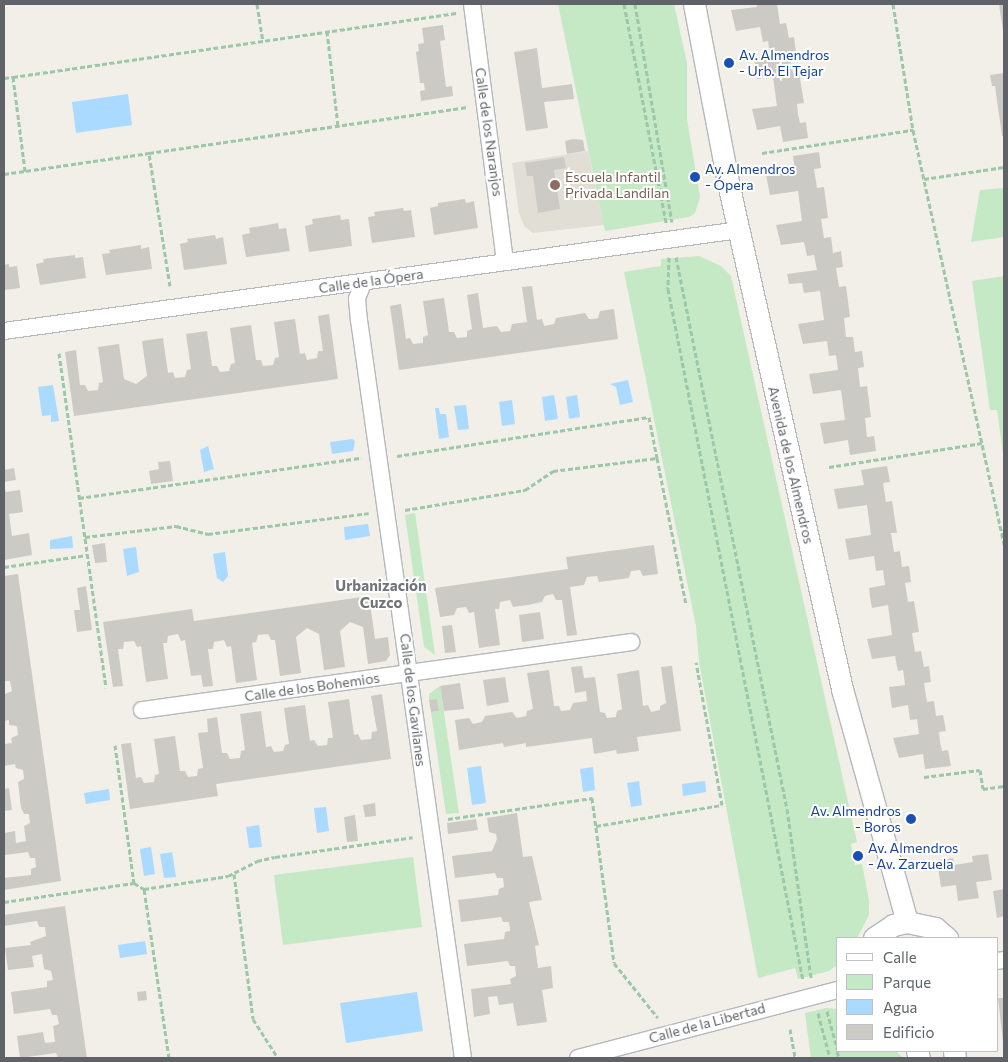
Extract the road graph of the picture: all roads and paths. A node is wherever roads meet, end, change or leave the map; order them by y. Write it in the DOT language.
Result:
graph roads {
  1 [pos="257,4"];
  2 [pos="472,4"];
  3 [pos="624,4"];
  4 [pos="635,4"];
  5 [pos="694,4"];
  6 [pos="893,4"];
  7 [pos="457,13"];
  8 [pos="327,31"];
  9 [pos="263,40"];
  10 [pos="13,77"];
  11 [pos="4,78"];
  12 [pos="470,107"];
  13 [pos="338,126"];
  14 [pos="913,130"];
  15 [pos="150,152"];
  16 [pos="762,153"];
  17 [pos="1004,167"];
  18 [pos="25,171"];
  19 [pos="4,174"];
  20 [pos="924,179"];
  21 [pos="739,230"];
  22 [pos="672,239"];
  23 [pos="506,260"];
  24 [pos="363,283"];
  25 [pos="170,286"];
  26 [pos="4,331"];
  27 [pos="59,352"];
  28 [pos="982,443"];
  29 [pos="397,456"];
  30 [pos="362,458"];
  31 [pos="657,458"];
  32 [pos="829,467"];
  33 [pos="79,498"];
  34 [pos="405,510"];
  35 [pos="370,513"];
  36 [pos="85,537"];
  37 [pos="1004,545"];
  38 [pos="87,555"];
  39 [pos="4,567"];
  40 [pos="686,605"];
  41 [pos="631,642"];
  42 [pos="696,662"];
  43 [pos="410,673"];
  44 [pos="106,688"];
  45 [pos="142,710"];
  46 [pos="115,745"];
  47 [pos="924,777"];
  48 [pos="1004,786"];
  49 [pos="446,819"];
  50 [pos="596,826"];
  51 [pos="418,836"];
  52 [pos="234,874"];
  53 [pos="134,883"];
  54 [pos="144,889"];
  55 [pos="4,902"];
  56 [pos="907,922"];
  57 [pos="875,937"];
  58 [pos="946,937"];
  59 [pos="811,979"];
  60 [pos="803,981"];
  61 [pos="836,990"];
  62 [pos="826,1008"];
  63 [pos="818,1010"];
  64 [pos="658,1018"];
  65 [pos="790,1029"];
  66 [pos="836,1046"];
  67 [pos="170,1058"];
  68 [pos="278,1058"];
  69 [pos="463,1058"];
  70 [pos="578,1058"];
  71 [pos="796,1058"];
  72 [pos="830,1058"];
  1 -- 9 [label="path"];
  2 -- 23 [label="street, Calle de los Naranjos"];
  3 -- 22 [label="path"];
  4 -- 22 [label="path"];
  5 -- 21 [label="street, Avenida de los Almendros"];
  6 -- 14 [label="path"];
  7 -- 8 [label="path"];
  8 -- 9 [label="path"];
  8 -- 13 [label="path"];
  9 -- 10 [label="path"];
  10 -- 11 [label="path"];
  10 -- 18 [label="path"];
  12 -- 13 [label="path"];
  13 -- 15 [label="path"];
  14 -- 16 [label="path"];
  14 -- 20 [label="path"];
  15 -- 18 [label="path"];
  15 -- 25 [label="path"];
  17 -- 20 [label="path"];
  18 -- 19 [label="path"];
  20 -- 28 [label="path"];
  21 -- 22 [label="street, Calle de la Ópera"];
  21 -- 56 [label="street, Avenida de los Almendros"];
  22 -- 23 [label="street, Calle de la Ópera"];
  22 -- 59 [label="path"];
  22 -- 60 [label="path"];
  23 -- 24 [label="street, Calle de la Ópera"];
  24 -- 26 [label="street, Calle de la Ópera"];
  24 -- 43 [label="street, Calle de los Gavilanes"];
  27 -- 33 [label="path"];
  28 -- 32 [label="path"];
  28 -- 37 [label="path"];
  29 -- 31 [label="path"];
  30 -- 33 [label="path"];
  31 -- 34 [label="path"];
  31 -- 40 [label="path"];
  33 -- 36 [label="path"];
  35 -- 36 [label="path"];
  36 -- 38 [label="path"];
  38 -- 39 [label="path"];
  38 -- 44 [label="path"];
  41 -- 43 [label="street, Calle de los Bohemios"];
  42 -- 50 [label="path"];
  43 -- 45 [label="street, Calle de los Bohemios"];
  43 -- 69 [label="street, Calle de los Gavilanes"];
  46 -- 53 [label="path"];
  47 -- 48 [label="path"];
  49 -- 50 [label="path"];
  50 -- 64 [label="path"];
  51 -- 52 [label="path"];
  52 -- 54 [label="path"];
  52 -- 68 [label="path"];
  53 -- 54 [label="path"];
  53 -- 55 [label="path"];
  54 -- 67 [label="path"];
  56 -- 57 [label="street"];
  56 -- 58 [label="street"];
  61 -- 70 [label="street, Calle de la Libertad"];
  62 -- 66 [label="path"];
  63 -- 72 [label="path"];
  65 -- 71 [label="path"];
}
